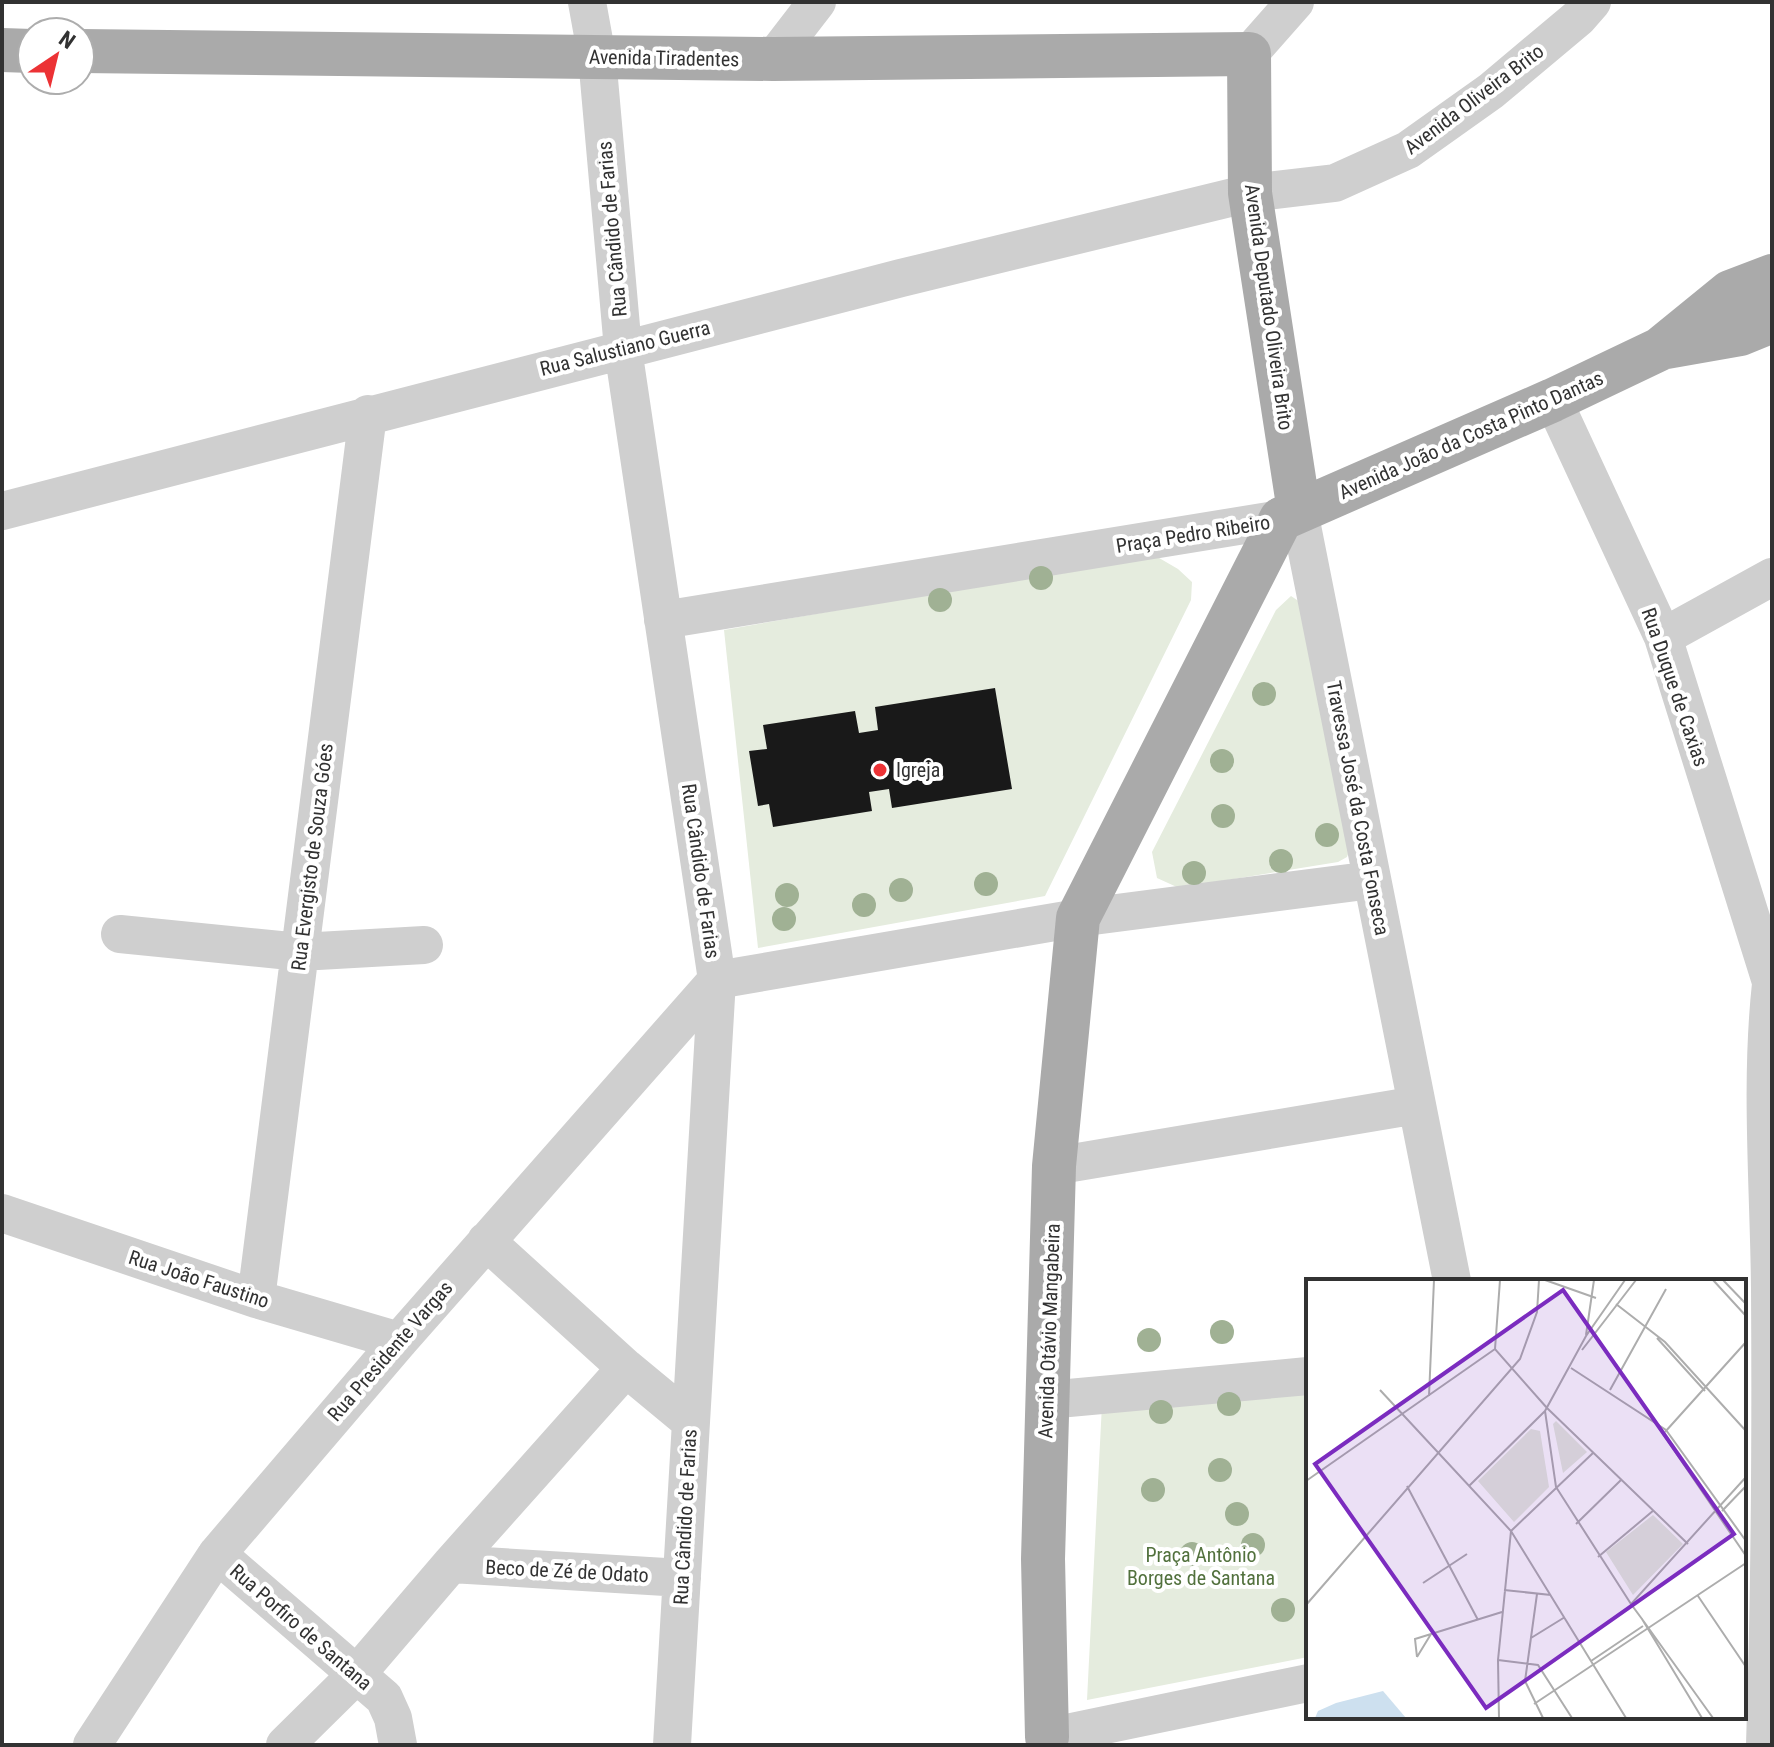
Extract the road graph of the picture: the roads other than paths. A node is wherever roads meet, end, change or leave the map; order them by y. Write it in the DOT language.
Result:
graph roads {
  1 [pos="587,2"];
  2 [pos="817,2"];
  3 [pos="1295,2"];
  4 [pos="1592,2"];
  5 [pos="96,51"];
  6 [pos="1249,54"];
  7 [pos="597,57"];
  8 [pos="773,59"];
  9 [pos="1250,193"];
  10 [pos="1772,250"];
  11 [pos="1772,276"];
  12 [pos="1730,292"];
  13 [pos="1772,321"];
  14 [pos="623,349"];
  15 [pos="1660,349"];
  16 [pos="1553,400"];
  17 [pos="368,414"];
  18 [pos="2,511"];
  19 [pos="1290,515"];
  20 [pos="1772,577"];
  21 [pos="663,620"];
  22 [pos="1663,637"];
  23 [pos="1372,880"];
  24 [pos="1078,918"];
  25 [pos="120,934"];
  26 [pos="424,945"];
  27 [pos="300,952"];
  28 [pos="717,980"];
  29 [pos="1772,985"];
  30 [pos="1769,1030"];
  31 [pos="1417,1105"];
  32 [pos="1054,1166"];
  33 [pos="2,1213"];
  34 [pos="486,1241"];
  35 [pos="1452,1279"];
  36 [pos="256,1299"];
  37 [pos="399,1341"];
  38 [pos="626,1368"];
  39 [pos="1306,1376"];
  40 [pos="1047,1400"];
  41 [pos="690,1421"];
  42 [pos="217,1554"];
  43 [pos="451,1564"];
  44 [pos="682,1578"];
  45 [pos="1762,1588"];
  46 [pos="356,1675"];
  47 [pos="1306,1683"];
  48 [pos="1047,1741"];
  49 [pos="92,1745"];
  50 [pos="285,1745"];
  51 [pos="398,1745"];
  52 [pos="672,1745"];
  53 [pos="1765,1745"];
  1 -- 7 [label="street, Rua Cândido de Farias"];
  2 -- 8 [label="street"];
  3 -- 6 [label="street"];
  4 -- 9 [label="street, Avenida Oliveira Brito"];
  5 -- 7 [label="main road, Avenida Tiradentes"];
  6 -- 8 [label="main road, Avenida Tiradentes"];
  6 -- 9 [label="main road, Avenida Deputado Oliveira Brito"];
  7 -- 8 [label="main road, Avenida Tiradentes"];
  7 -- 14 [label="street, Rua Cândido de Farias"];
  9 -- 14 [label="street, Rua Salustiano Guerra"];
  9 -- 19 [label="main road, Avenida Deputado Oliveira Brito"];
  10 -- 12 [label="street"];
  11 -- 12 [label="main road, Avenida João da Costa Pinto Dantas"];
  12 -- 15 [label="main road, Avenida João da Costa Pinto Dantas"];
  13 -- 15 [label="main road, Avenida João da Costa Pinto Dantas"];
  14 -- 17 [label="street, Rua Salustiano Guerra"];
  14 -- 21 [label="street, Rua Cândido de Farias"];
  15 -- 16 [label="main road, Avenida João da Costa Pinto Dantas"];
  16 -- 19 [label="main road, Avenida João da Costa Pinto Dantas"];
  16 -- 22 [label="street, Rua Duque de Caxias"];
  17 -- 18 [label="street, Rua Salustiano Guerra"];
  17 -- 27 [label="street, Rua Evergisto de Souza Góes"];
  19 -- 21 [label="street, Praça Pedro Ribeiro"];
  19 -- 23 [label="street, Travessa José da Costa Fonseca"];
  19 -- 24 [label="main road, Praça Pedro Ribeiro"];
  20 -- 22 [label="street"];
  21 -- 28 [label="street, Rua Cândido de Farias"];
  22 -- 29 [label="street, Rua Duque de Caxias"];
  23 -- 24 [label="street"];
  23 -- 31 [label="street, Travessa José da Costa Fonseca"];
  24 -- 28 [label="street"];
  24 -- 32 [label="main road, Avenida Otávio Mangabeira"];
  25 -- 27 [label="street"];
  26 -- 27 [label="street"];
  27 -- 36 [label="street, Rua Evergisto de Souza Góes"];
  28 -- 34 [label="street, Rua Presidente Vargas"];
  28 -- 41 [label="street, Rua Cândido de Farias"];
  29 -- 30 [label="street, Rua Duque de Caxias"];
  30 -- 45 [label="street, Rua Duque de Caxias"];
  31 -- 32 [label="street"];
  31 -- 35 [label="street"];
  32 -- 40 [label="main road, Avenida Otávio Mangabeira"];
  33 -- 36 [label="street, Rua João Faustino"];
  34 -- 37 [label="street, Rua Presidente Vargas"];
  34 -- 38 [label="street"];
  36 -- 37 [label="street, Rua João Faustino"];
  37 -- 42 [label="street, Rua Presidente Vargas"];
  38 -- 41 [label="street"];
  38 -- 43 [label="street"];
  39 -- 40 [label="street"];
  40 -- 48 [label="main road, Avenida Otávio Mangabeira"];
  41 -- 44 [label="street, Rua Cândido de Farias"];
  42 -- 46 [label="street, Rua Porfiro de Santana"];
  42 -- 49 [label="street, Rua Presidente Vargas"];
  43 -- 44 [label="street, Beco de Zé de Odato"];
  43 -- 46 [label="street"];
  44 -- 52 [label="street, Rua Cândido de Farias"];
  45 -- 53 [label="street, Rua Duque de Caxias"];
  46 -- 50 [label="street"];
  46 -- 51 [label="street, Rua Porfiro de Santana"];
  47 -- 48 [label="street"];
}
